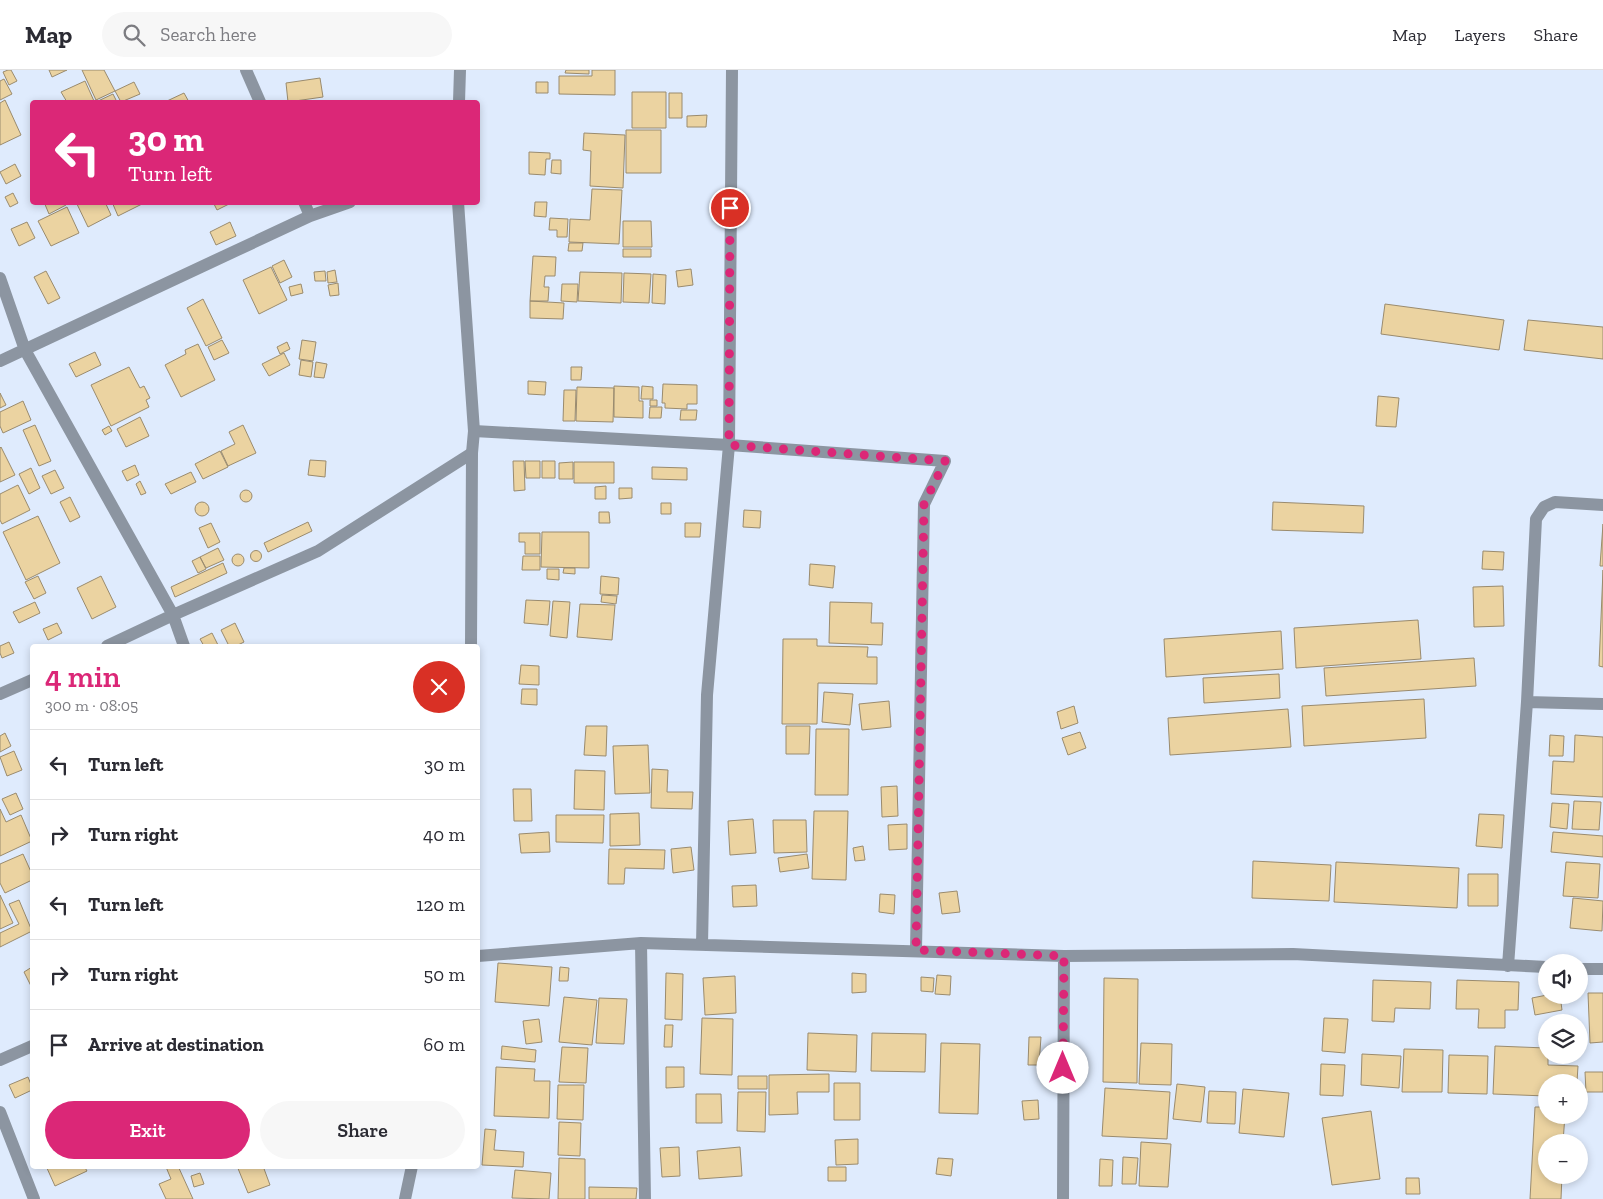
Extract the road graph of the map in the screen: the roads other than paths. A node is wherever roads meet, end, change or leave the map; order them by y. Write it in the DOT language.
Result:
graph roads {
  1 [pos="246,70"];
  2 [pos="460,70"];
  3 [pos="732,70"];
  4 [pos="259,100"];
  5 [pos="459,100"];
  6 [pos="305,205"];
  7 [pos="341,205"];
  8 [pos="458,205"];
  9 [pos="310,216"];
  10 [pos="0,278"];
  11 [pos="25,350"];
  12 [pos="0,361"];
  13 [pos="474,431"];
  14 [pos="729,445"];
  15 [pos="472,453"];
  16 [pos="1603,505"];
  17 [pos="173,615"];
  18 [pos="111,644"];
  19 [pos="183,644"];
  20 [pos="471,644"];
  21 [pos="30,681"];
  22 [pos="0,694"];
  23 [pos="1528,702"];
  24 [pos="1603,704"];
  25 [pos="641,943"];
  26 [pos="702,945"];
  27 [pos="916,950"];
  28 [pos="480,956"];
  29 [pos="1064,956"];
  30 [pos="1508,966"];
  31 [pos="1538,968"];
  32 [pos="1588,968"];
  33 [pos="1603,969"];
  34 [pos="30,1047"];
  35 [pos="0,1060"];
  36 [pos="0,1112"];
  37 [pos="411,1169"];
  38 [pos="34,1199"];
  39 [pos="405,1199"];
  40 [pos="646,1199"];
  41 [pos="1063,1199"];
  1 -- 4 [label="street"];
  2 -- 5 [label="street"];
  3 -- 14 [label="street"];
  6 -- 9 [label="street"];
  7 -- 9 [label="street"];
  8 -- 13 [label="street"];
  9 -- 11 [label="street"];
  10 -- 11 [label="street"];
  11 -- 12 [label="street"];
  11 -- 17 [label="street"];
  13 -- 14 [label="street"];
  13 -- 15 [label="street"];
  14 -- 26 [label="street"];
  14 -- 27 [label="street"];
  15 -- 17 [label="street"];
  15 -- 20 [label="street"];
  16 -- 23 [label="street"];
  17 -- 18 [label="street"];
  17 -- 19 [label="street"];
  21 -- 22 [label="street"];
  23 -- 24 [label="street"];
  23 -- 30 [label="street"];
  25 -- 26 [label="street"];
  25 -- 28 [label="street"];
  25 -- 40 [label="street"];
  26 -- 27 [label="street"];
  27 -- 29 [label="street"];
  29 -- 30 [label="street"];
  29 -- 41 [label="street"];
  30 -- 31 [label="street"];
  32 -- 33 [label="street"];
  34 -- 35 [label="street"];
  36 -- 38 [label="street"];
  37 -- 39 [label="street"];
}
